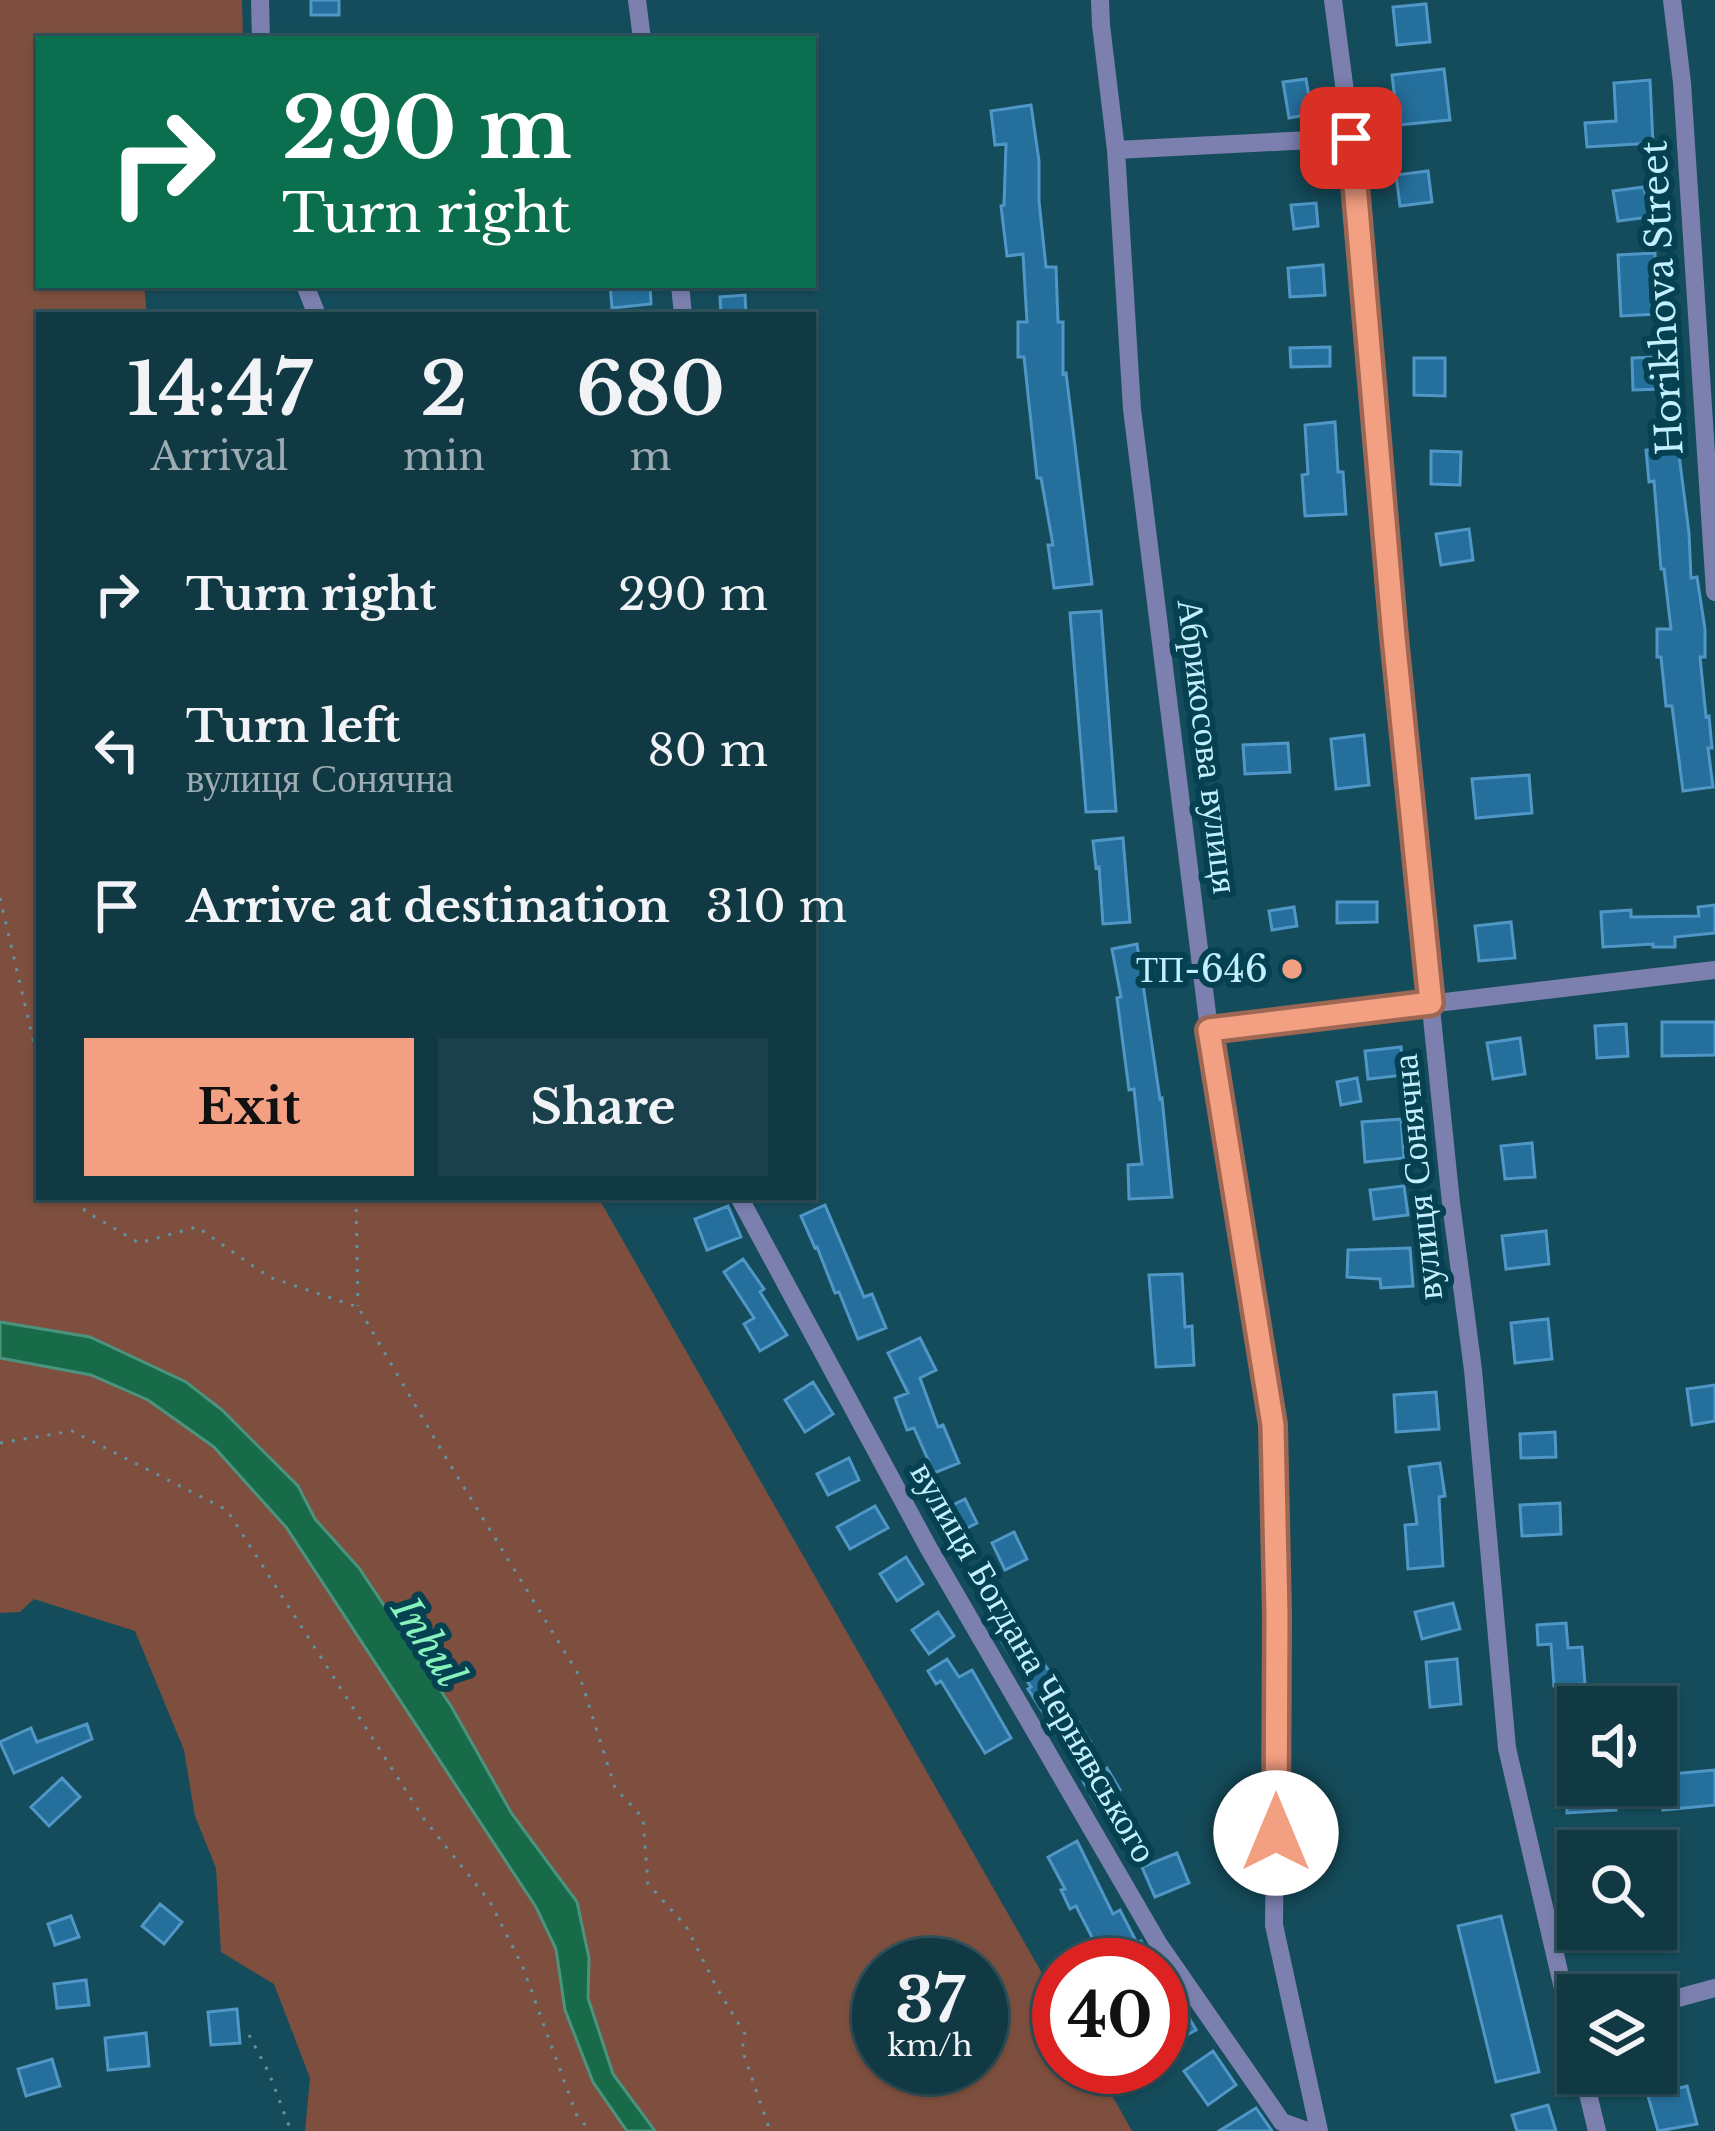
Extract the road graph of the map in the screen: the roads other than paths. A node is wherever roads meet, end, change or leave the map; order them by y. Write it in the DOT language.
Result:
graph roads {
  1 [pos="260,0"];
  2 [pos="637,0"];
  3 [pos="1333,0"];
  4 [pos="1672,0"];
  5 [pos="1099,3"];
  6 [pos="261,36"];
  7 [pos="642,36"];
  8 [pos="1351,138"];
  9 [pos="1116,150"];
  10 [pos="1715,592"];
  11 [pos="1715,970"];
  12 [pos="1431,1003"];
  13 [pos="1209,1030"];
  14 [pos="741,1200"];
  15 [pos="1561,1974"];
  16 [pos="1715,1988"];
  17 [pos="1677,1998"];
  18 [pos="1588,2094"];
  19 [pos="1307,2131"];
  20 [pos="1319,2131"];
  21 [pos="1597,2131"];
  1 -- 6 [label="street"];
  2 -- 7 [label="street"];
  3 -- 8 [label="street, вулиця Сонячна"];
  4 -- 10 [label="street, Horikhova Street"];
  5 -- 9 [label="street, Абрикосова вулиця"];
  8 -- 9 [label="street"];
  8 -- 12 [label="street, вулиця Сонячна"];
  9 -- 13 [label="street, Абрикосова вулиця"];
  11 -- 12 [label="street"];
  12 -- 13 [label="street"];
  12 -- 15 [label="street, вулиця Сонячна"];
  13 -- 20 [label="street, Абрикосова вулиця"];
  14 -- 19 [label="street, вулиця Богдана Чернявського"];
  16 -- 17 [label="street"];
  18 -- 21 [label="street"];
}
